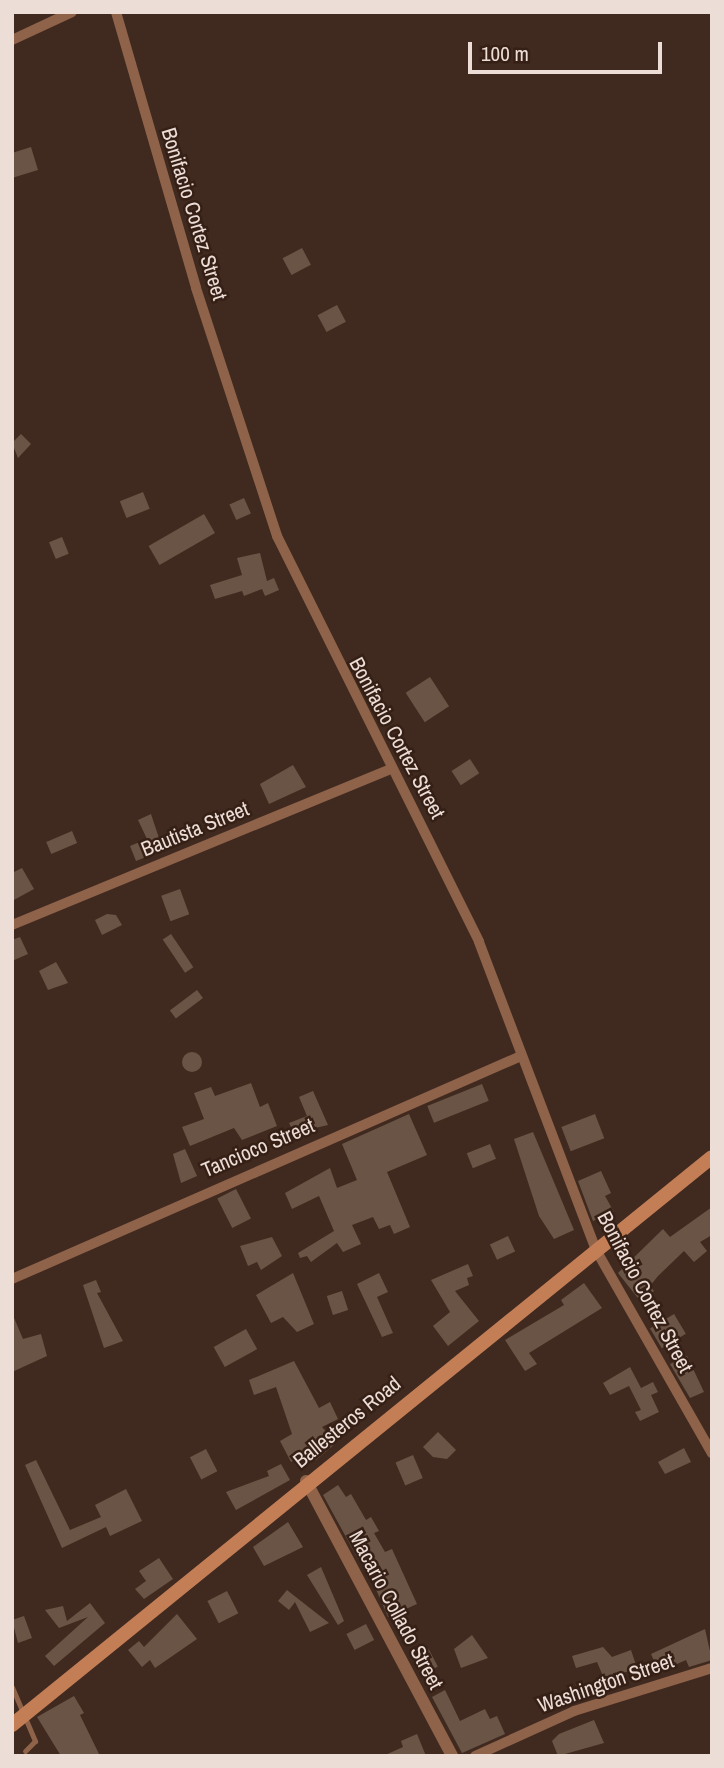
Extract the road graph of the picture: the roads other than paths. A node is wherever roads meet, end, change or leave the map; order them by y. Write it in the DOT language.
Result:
graph roads {
  1 [pos="72,12"];
  2 [pos="117,12"];
  3 [pos="12,40"];
  4 [pos="391,769"];
  5 [pos="12,925"];
  6 [pos="521,1056"];
  7 [pos="712,1157"];
  8 [pos="596,1250"];
  9 [pos="12,1279"];
  10 [pos="712,1453"];
  11 [pos="306,1481"];
  12 [pos="712,1668"];
  13 [pos="12,1687"];
  14 [pos="24,1716"];
  15 [pos="12,1726"];
  16 [pos="25,1751"];
  17 [pos="452,1756"];
  18 [pos="475,1756"];
  1 -- 3 [label="street"];
  2 -- 4 [label="street, Bonifacio Cortez Street"];
  4 -- 5 [label="street, Bautista Street"];
  4 -- 6 [label="street, Bonifacio Cortez Street"];
  6 -- 8 [label="street, Bonifacio Cortez Street"];
  6 -- 9 [label="street, Tancioco Street"];
  7 -- 8 [label="main road, Ballesteros Road"];
  8 -- 10 [label="street, Bonifacio Cortez Street"];
  8 -- 11 [label="main road, Ballesteros Road"];
  11 -- 14 [label="main road, Ballesteros Road"];
  11 -- 17 [label="street, Macario Collado Street"];
  12 -- 18 [label="street, Washington Street"];
  13 -- 14 [label="lane"];
  14 -- 15 [label="main road, Ballesteros Road"];
  14 -- 16 [label="lane"];
}
